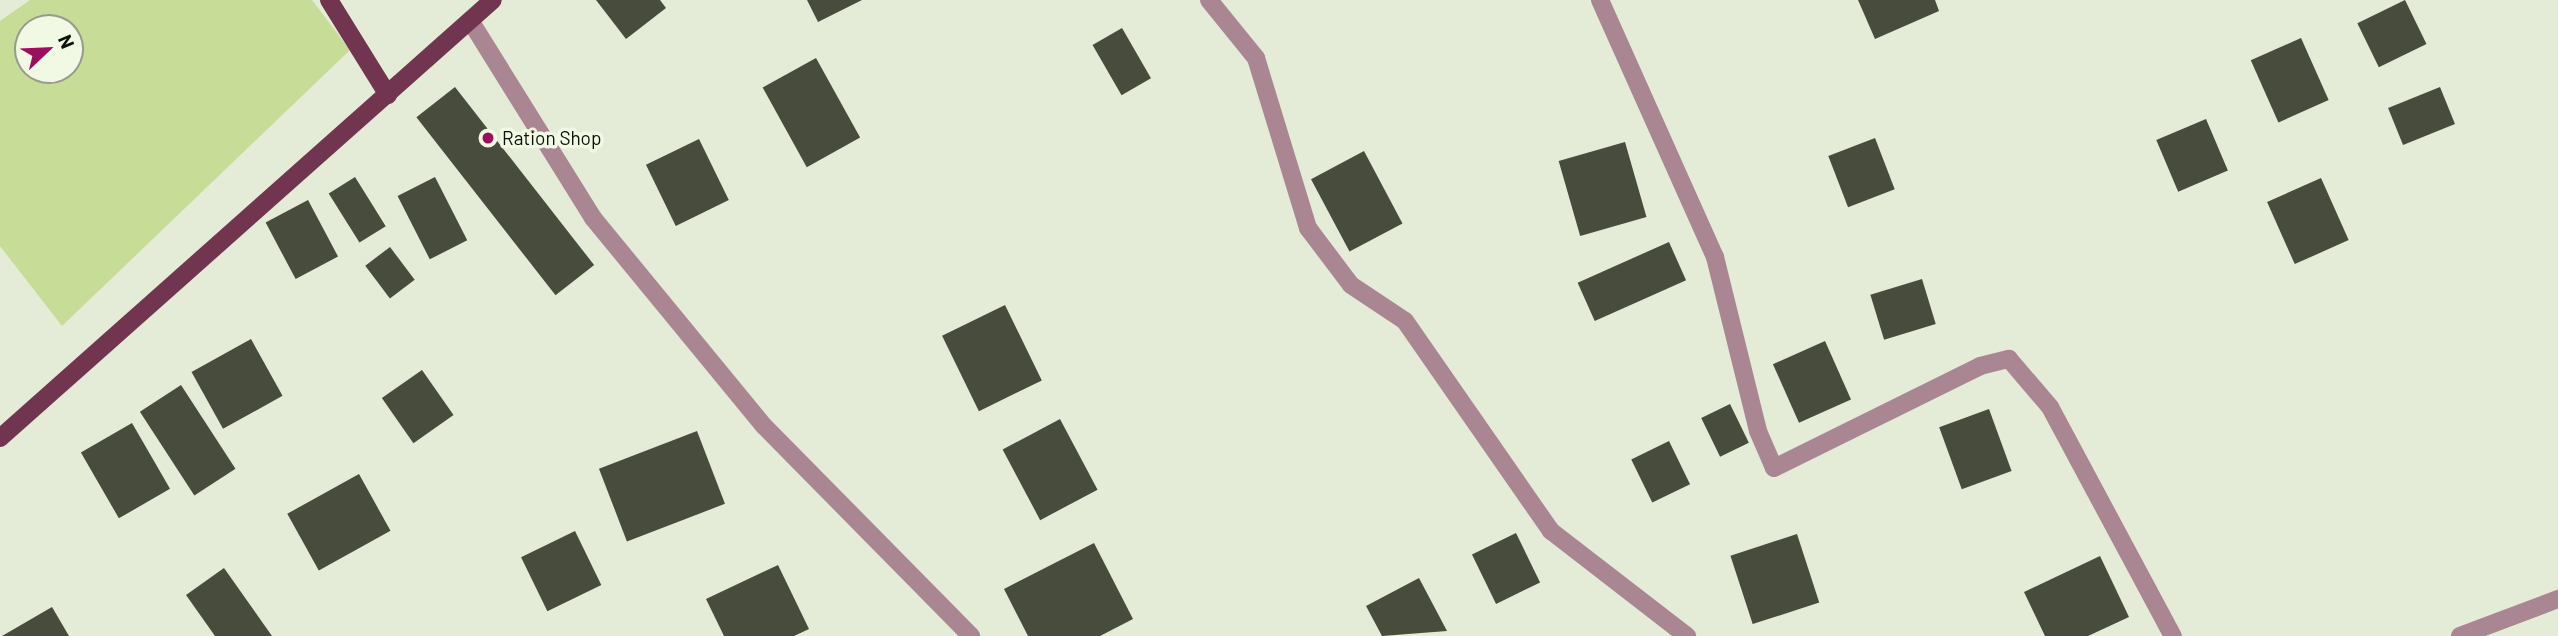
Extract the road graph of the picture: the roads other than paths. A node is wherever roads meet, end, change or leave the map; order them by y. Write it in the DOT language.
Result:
graph roads {
  1 [pos="329,0"];
  2 [pos="493,0"];
  3 [pos="1209,0"];
  4 [pos="1600,0"];
  5 [pos="471,22"];
  6 [pos="388,95"];
  7 [pos="0,438"];
  8 [pos="2558,599"];
  9 [pos="971,636"];
  10 [pos="1687,636"];
  11 [pos="2174,636"];
  12 [pos="2459,636"];
  1 -- 6 [label="main road"];
  2 -- 5 [label="main road"];
  3 -- 10 [label="street"];
  4 -- 11 [label="street"];
  5 -- 6 [label="main road"];
  5 -- 9 [label="street"];
  6 -- 7 [label="main road"];
  8 -- 12 [label="street"];
}
